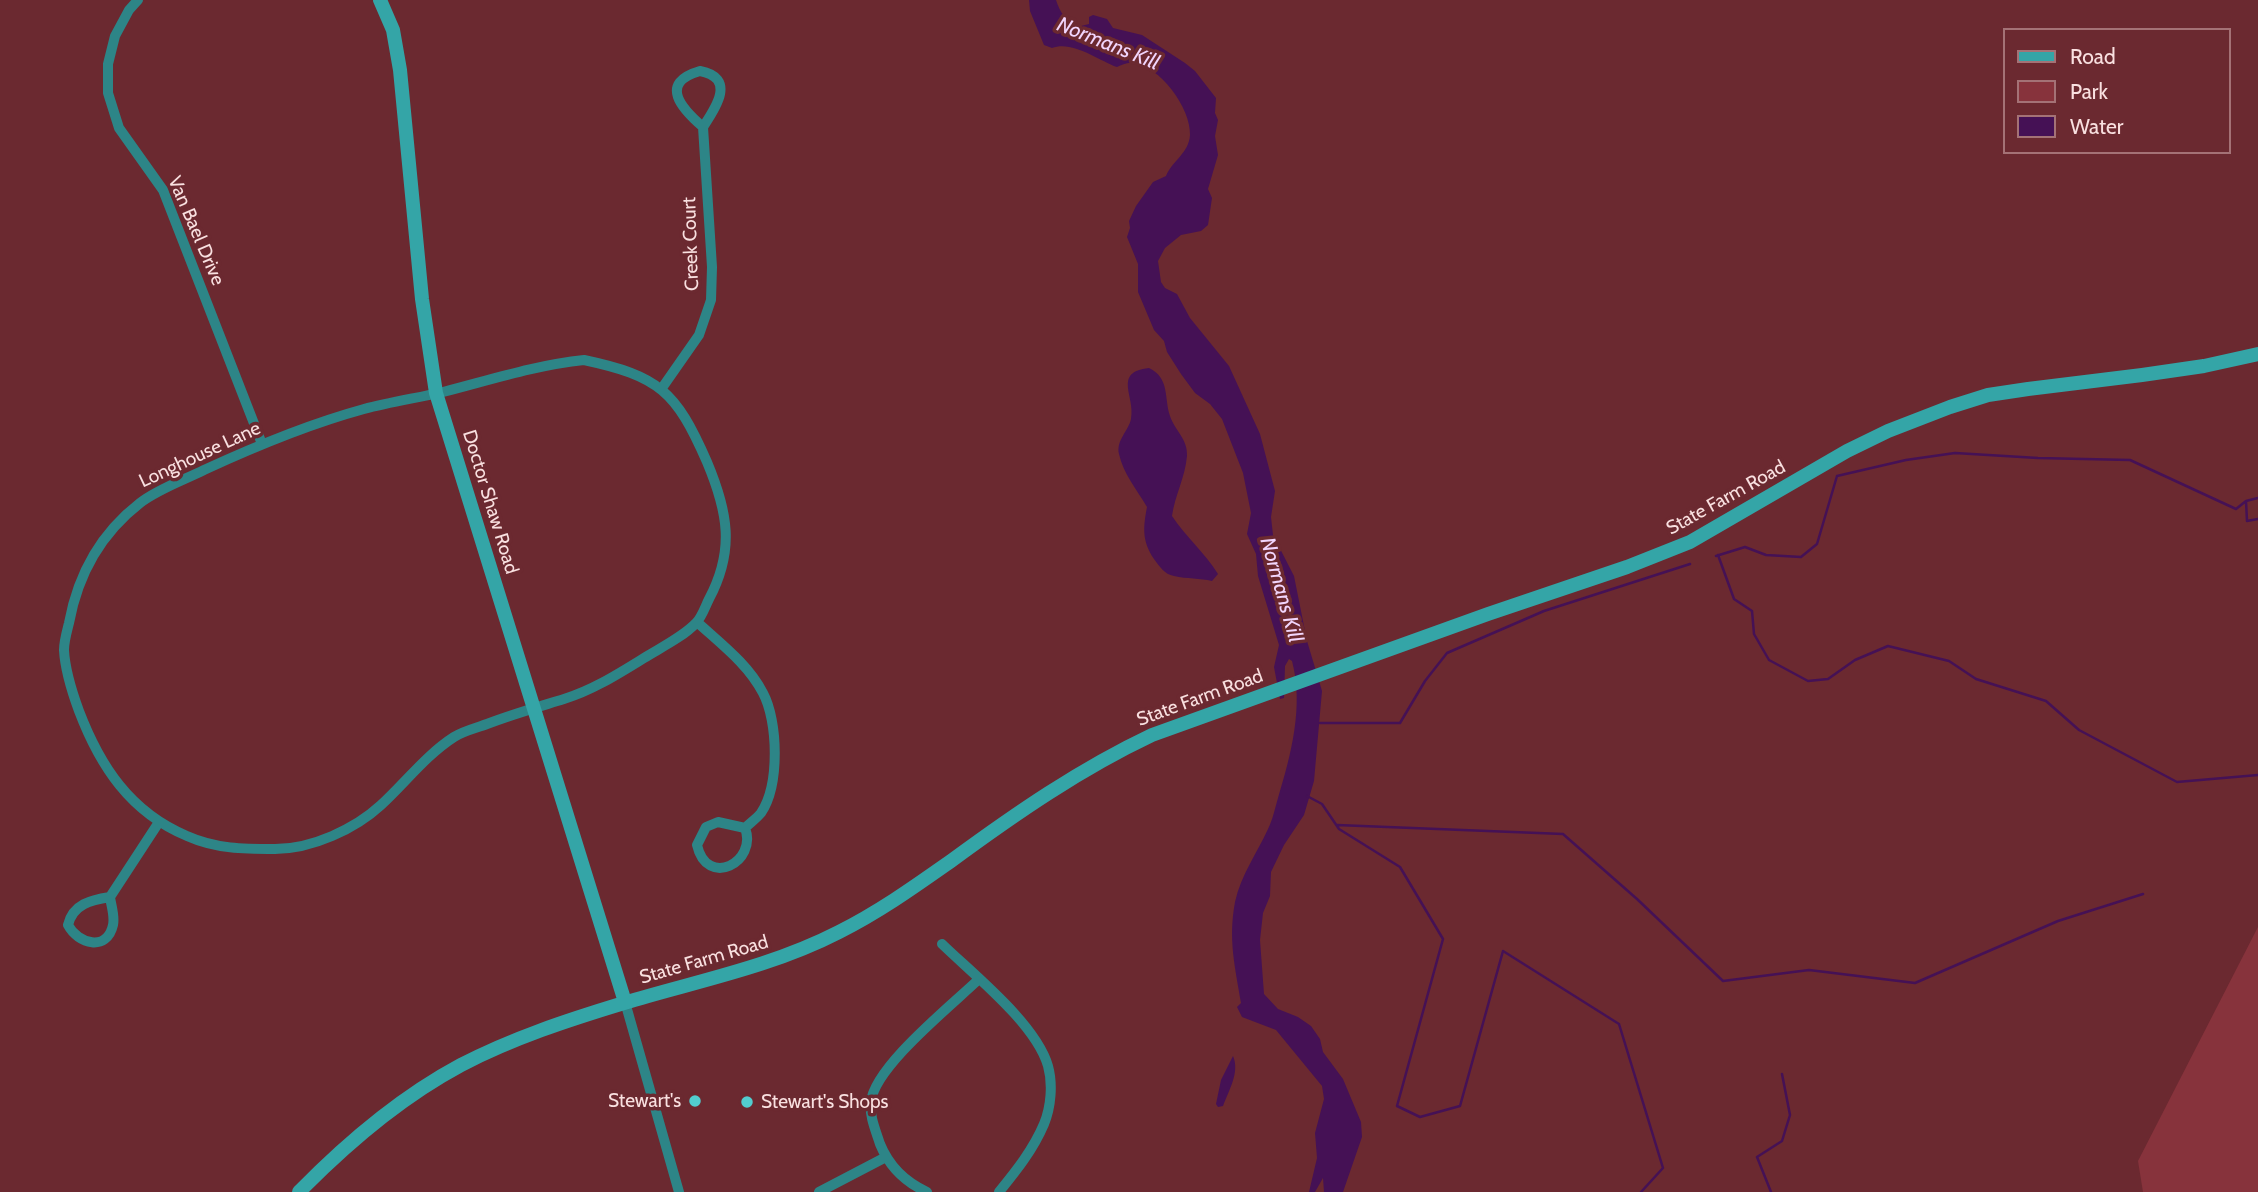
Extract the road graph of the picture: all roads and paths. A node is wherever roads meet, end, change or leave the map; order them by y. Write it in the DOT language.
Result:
graph roads {
  1 [pos="138,0"];
  2 [pos="380,0"];
  3 [pos="703,127"];
  4 [pos="2258,354"];
  5 [pos="662,388"];
  6 [pos="436,393"];
  7 [pos="262,444"];
  8 [pos="697,622"];
  9 [pos="534,707"];
  10 [pos="159,822"];
  11 [pos="745,828"];
  12 [pos="110,897"];
  13 [pos="942,944"];
  14 [pos="979,979"];
  15 [pos="625,1002"];
  16 [pos="886,1157"];
  17 [pos="299,1192"];
  18 [pos="678,1192"];
  19 [pos="819,1192"];
  20 [pos="927,1192"];
  21 [pos="999,1192"];
  1 -- 7 [label="street, Van Bael Drive"];
  2 -- 6 [label="main road, Doctor Shaw Road"];
  3 -- 3 [label="street"];
  3 -- 5 [label="street, Creek Court"];
  4 -- 15 [label="main road, State Farm Road"];
  5 -- 6 [label="street, Longhouse Lane"];
  5 -- 8 [label="street"];
  6 -- 7 [label="street, Longhouse Lane"];
  6 -- 9 [label="main road, Doctor Shaw Road"];
  7 -- 10 [label="street, Longhouse Lane"];
  8 -- 9 [label="street, Longhouse Lane"];
  8 -- 11 [label="street"];
  9 -- 10 [label="street, Longhouse Lane"];
  9 -- 15 [label="main road, Doctor Shaw Road"];
  10 -- 12 [label="street"];
  11 -- 11 [label="street"];
  12 -- 12 [label="street"];
  13 -- 14 [label="street"];
  14 -- 16 [label="street"];
  14 -- 21 [label="street"];
  15 -- 17 [label="main road, State Farm Road"];
  15 -- 18 [label="street"];
  16 -- 19 [label="street"];
  16 -- 20 [label="street"];
}
